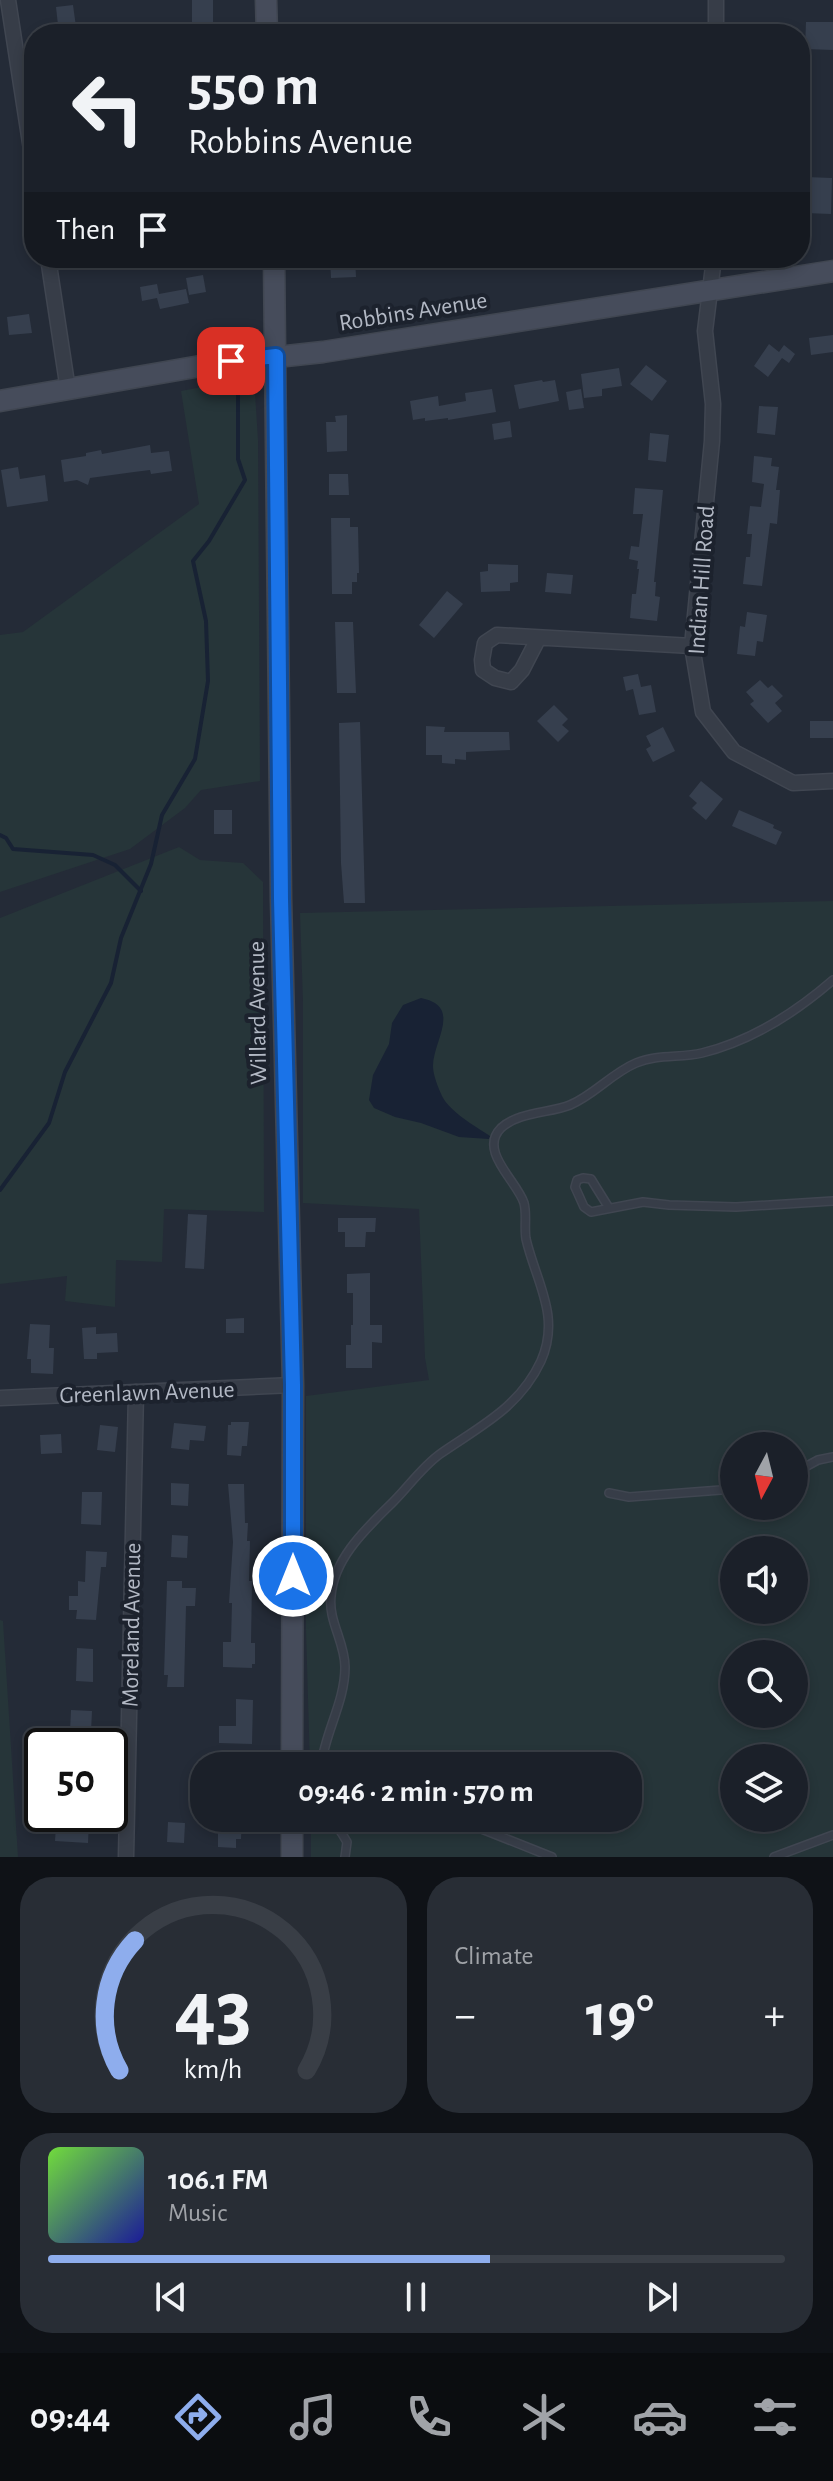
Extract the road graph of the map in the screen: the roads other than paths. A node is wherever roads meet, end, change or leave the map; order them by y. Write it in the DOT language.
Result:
graph roads {
  1 [pos="8,0"];
  2 [pos="266,0"];
  3 [pos="716,0"];
  4 [pos="267,24"];
  5 [pos="716,24"];
  6 [pos="24,104"];
  7 [pos="50,268"];
  8 [pos="274,268"];
  9 [pos="712,268"];
  10 [pos="833,271"];
  11 [pos="709,290"];
  12 [pos="276,356"];
  13 [pos="68,390"];
  14 [pos="0,401"];
  15 [pos="538,639"];
  16 [pos="692,646"];
  17 [pos="833,781"];
  18 [pos="833,980"];
  19 [pos="833,1201"];
  20 [pos="609,1208"];
  21 [pos="293,1385"];
  22 [pos="136,1392"];
  23 [pos="0,1398"];
  24 [pos="833,1457"];
  25 [pos="808,1465"];
  26 [pos="720,1490"];
  27 [pos="609,1493"];
  28 [pos="292,1752"];
  29 [pos="322,1752"];
  30 [pos="292,1832"];
  31 [pos="341,1832"];
  32 [pos="489,1832"];
  33 [pos="833,1835"];
  34 [pos="126,1857"];
  35 [pos="292,1857"];
  36 [pos="345,1857"];
  37 [pos="552,1857"];
  38 [pos="774,1857"];
  1 -- 6 [label="street"];
  2 -- 4 [label="main road"];
  3 -- 5 [label="street"];
  7 -- 13 [label="street"];
  8 -- 12 [label="main road, Willard Avenue"];
  9 -- 11 [label="street, Indian Hill Road"];
  10 -- 11 [label="main road, Robbins Avenue"];
  11 -- 12 [label="main road, Robbins Avenue"];
  11 -- 16 [label="street, Indian Hill Road"];
  12 -- 13 [label="main road, Robbins Avenue"];
  12 -- 21 [label="main road, Willard Avenue"];
  13 -- 14 [label="main road, Robbins Avenue"];
  15 -- 16 [label="street"];
  16 -- 17 [label="street, Indian Hill Road"];
  18 -- 29 [label="lane"];
  19 -- 20 [label="lane"];
  20 -- 20 [label="lane"];
  21 -- 22 [label="street, Greenlawn Avenue"];
  21 -- 28 [label="main road, Willard Avenue"];
  22 -- 23 [label="street, Greenlawn Avenue"];
  22 -- 34 [label="street, Moreland Avenue"];
  24 -- 25 [label="lane"];
  26 -- 27 [label="lane"];
  30 -- 35 [label="main road"];
  31 -- 36 [label="lane"];
  32 -- 37 [label="lane"];
  33 -- 38 [label="lane"];
}
